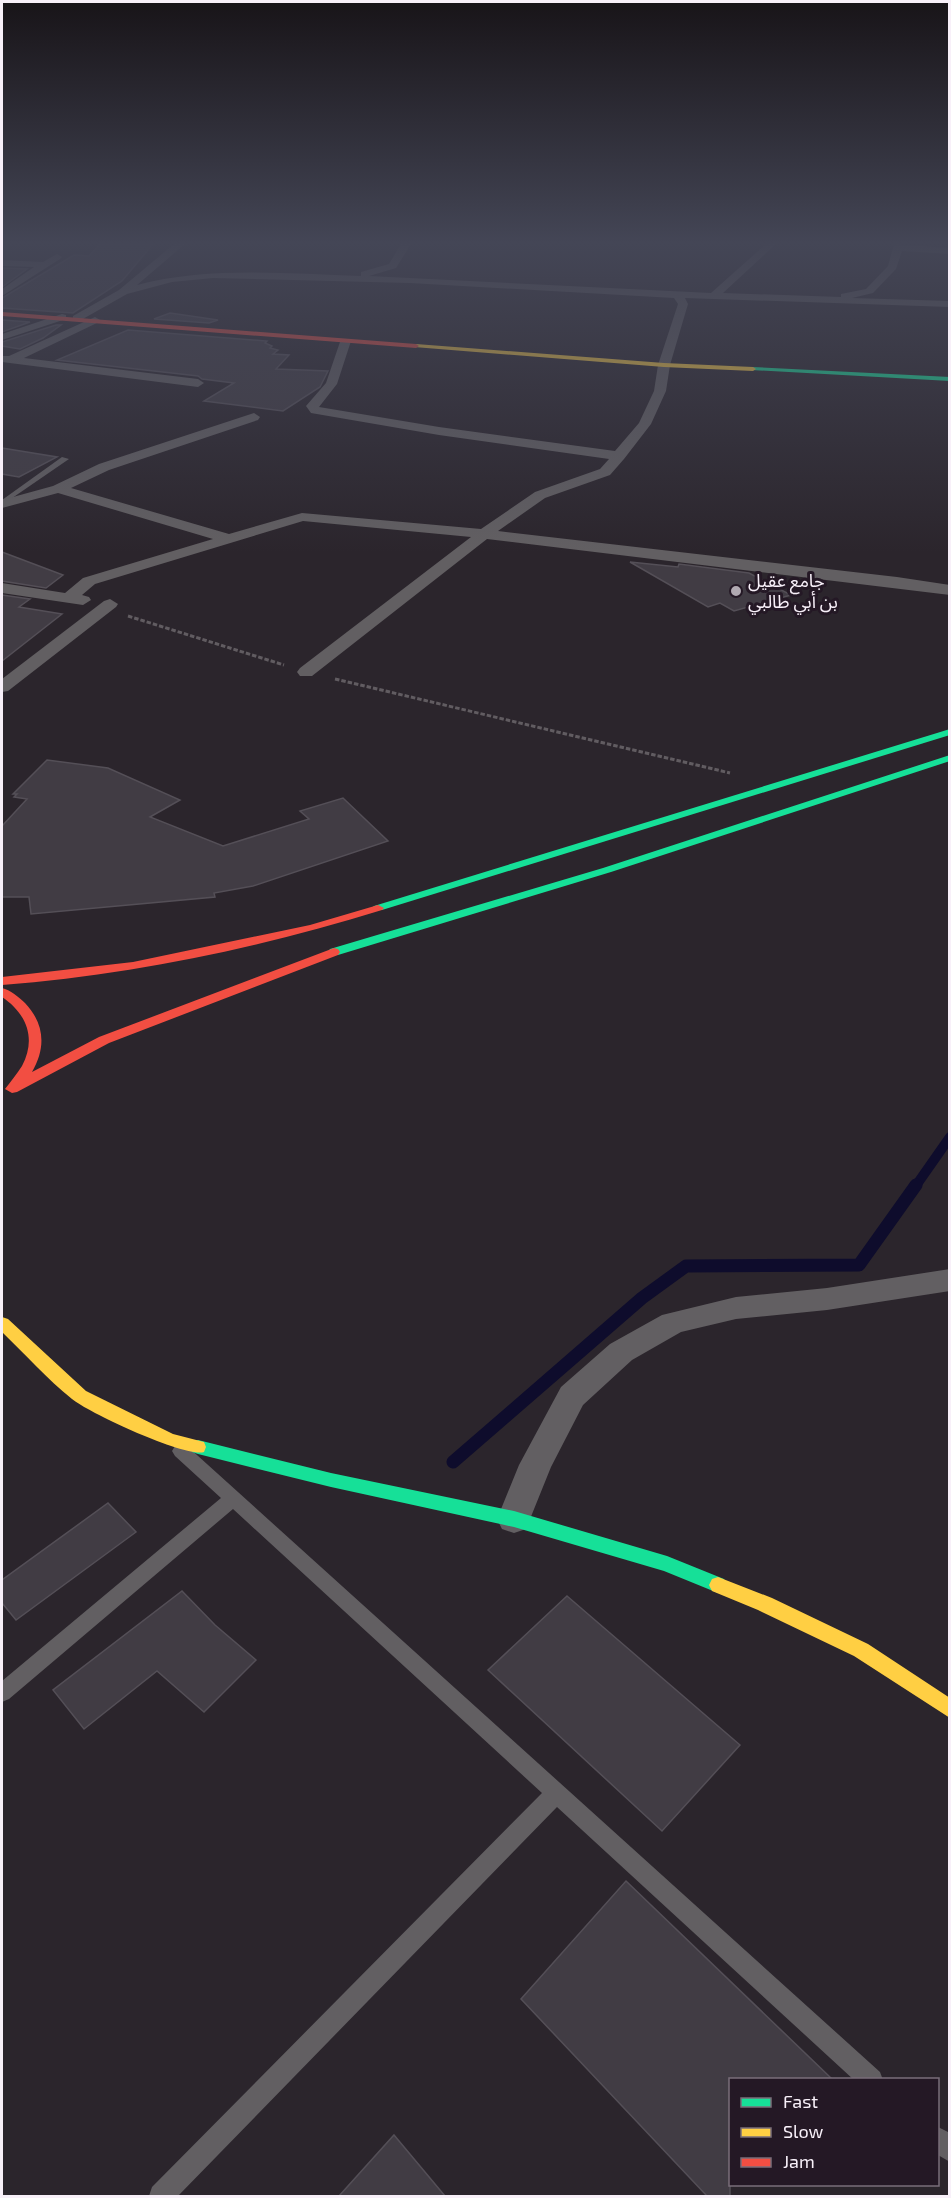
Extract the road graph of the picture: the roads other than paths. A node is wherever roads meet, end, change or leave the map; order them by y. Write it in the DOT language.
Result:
graph roads {
  1 [pos="39,347"];
  2 [pos="344,347"];
  3 [pos="419,347"];
  4 [pos="670,347"];
  5 [pos="11,360"];
  6 [pos="664,365"];
  7 [pos="2,370"];
  8 [pos="950,379"];
  9 [pos="198,383"];
  10 [pos="254,417"];
  11 [pos="619,456"];
  12 [pos="65,459"];
  13 [pos="58,489"];
  14 [pos="2,503"];
  15 [pos="484,534"];
  16 [pos="230,539"];
  17 [pos="2,588"];
  18 [pos="950,590"];
  19 [pos="68,598"];
  20 [pos="306,672"];
  21 [pos="2,687"];
  22 [pos="950,732"];
  23 [pos="950,758"];
  24 [pos="2,981"];
  25 [pos="2,992"];
  26 [pos="15,1086"];
  27 [pos="2,1098"];
  28 [pos="950,1280"];
  29 [pos="2,1323"];
  30 [pos="169,1440"];
  31 [pos="233,1498"];
  32 [pos="514,1519"];
  33 [pos="2,1693"];
  34 [pos="950,1709"];
  35 [pos="557,1793"];
  36 [pos="871,2078"];
  37 [pos="161,2196"];
  1 -- 5 [label="street"];
  2 -- 11 [label="street"];
  3 -- 6 [label="main road"];
  4 -- 6 [label="street"];
  5 -- 7 [label="street"];
  5 -- 9 [label="street"];
  6 -- 8 [label="main road"];
  6 -- 11 [label="street"];
  10 -- 13 [label="street"];
  11 -- 15 [label="street"];
  12 -- 14 [label="lane"];
  13 -- 14 [label="street"];
  13 -- 16 [label="street"];
  15 -- 16 [label="street"];
  15 -- 18 [label="street"];
  15 -- 20 [label="street"];
  16 -- 19 [label="street"];
  17 -- 19 [label="street"];
  19 -- 21 [label="street"];
  22 -- 24 [label="main road"];
  23 -- 26 [label="main road"];
  25 -- 26 [label="main road"];
  26 -- 27 [label="main road"];
  28 -- 32 [label="street"];
  29 -- 30 [label="main road"];
  30 -- 31 [label="lane"];
  30 -- 32 [label="main road"];
  31 -- 33 [label="lane"];
  31 -- 35 [label="lane"];
  32 -- 34 [label="main road"];
  35 -- 36 [label="lane"];
  35 -- 37 [label="lane"];
}
